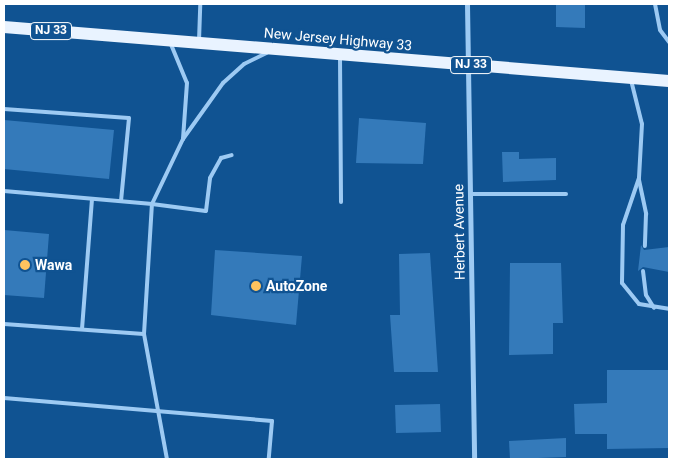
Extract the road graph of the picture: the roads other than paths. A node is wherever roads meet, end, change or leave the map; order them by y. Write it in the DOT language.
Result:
graph roads {
  1 [pos="200,4"];
  2 [pos="467,4"];
  3 [pos="655,4"];
  4 [pos="4,27"];
  5 [pos="170,40"];
  6 [pos="669,42"];
  7 [pos="199,43"];
  8 [pos="274,49"];
  9 [pos="340,54"];
  10 [pos="468,65"];
  11 [pos="630,78"];
  12 [pos="669,81"];
  13 [pos="4,108"];
  14 [pos="183,139"];
  15 [pos="232,155"];
  16 [pos="639,178"];
  17 [pos="4,191"];
  18 [pos="470,194"];
  19 [pos="566,194"];
  20 [pos="92,199"];
  21 [pos="121,201"];
  22 [pos="341,202"];
  23 [pos="152,204"];
  24 [pos="645,246"];
  25 [pos="643,271"];
  26 [pos="654,308"];
  27 [pos="669,309"];
  28 [pos="4,324"];
  29 [pos="82,329"];
  30 [pos="144,334"];
  31 [pos="4,398"];
  32 [pos="158,410"];
  33 [pos="167,459"];
  34 [pos="270,459"];
  35 [pos="474,459"];
  1 -- 7 [label="lane"];
  2 -- 10 [label="street, Herbert Avenue"];
  3 -- 6 [label="lane"];
  4 -- 5 [label="main road, New Jersey Highway 33 / NJ 33"];
  5 -- 7 [label="main road, New Jersey Highway 33 / NJ 33"];
  5 -- 14 [label="lane"];
  7 -- 8 [label="main road, New Jersey Highway 33 / NJ 33"];
  8 -- 9 [label="main road, New Jersey Highway 33 / NJ 33"];
  8 -- 14 [label="lane"];
  9 -- 10 [label="main road, New Jersey Highway 33 / NJ 33"];
  9 -- 22 [label="lane"];
  10 -- 11 [label="main road, New Jersey Highway 33 / NJ 33"];
  10 -- 18 [label="street, Herbert Avenue"];
  11 -- 12 [label="main road, New Jersey Highway 33 / NJ 33"];
  11 -- 16 [label="lane"];
  13 -- 21 [label="lane"];
  14 -- 23 [label="lane"];
  15 -- 23 [label="lane"];
  16 -- 24 [label="lane"];
  16 -- 26 [label="lane"];
  17 -- 20 [label="lane"];
  18 -- 19 [label="lane"];
  18 -- 35 [label="street, Herbert Avenue"];
  20 -- 21 [label="lane"];
  20 -- 29 [label="lane"];
  21 -- 23 [label="lane"];
  23 -- 30 [label="lane"];
  25 -- 26 [label="lane"];
  26 -- 27 [label="lane"];
  28 -- 29 [label="lane"];
  29 -- 30 [label="lane"];
  30 -- 32 [label="lane"];
  31 -- 32 [label="lane"];
  32 -- 33 [label="lane"];
  32 -- 34 [label="lane"];
}
